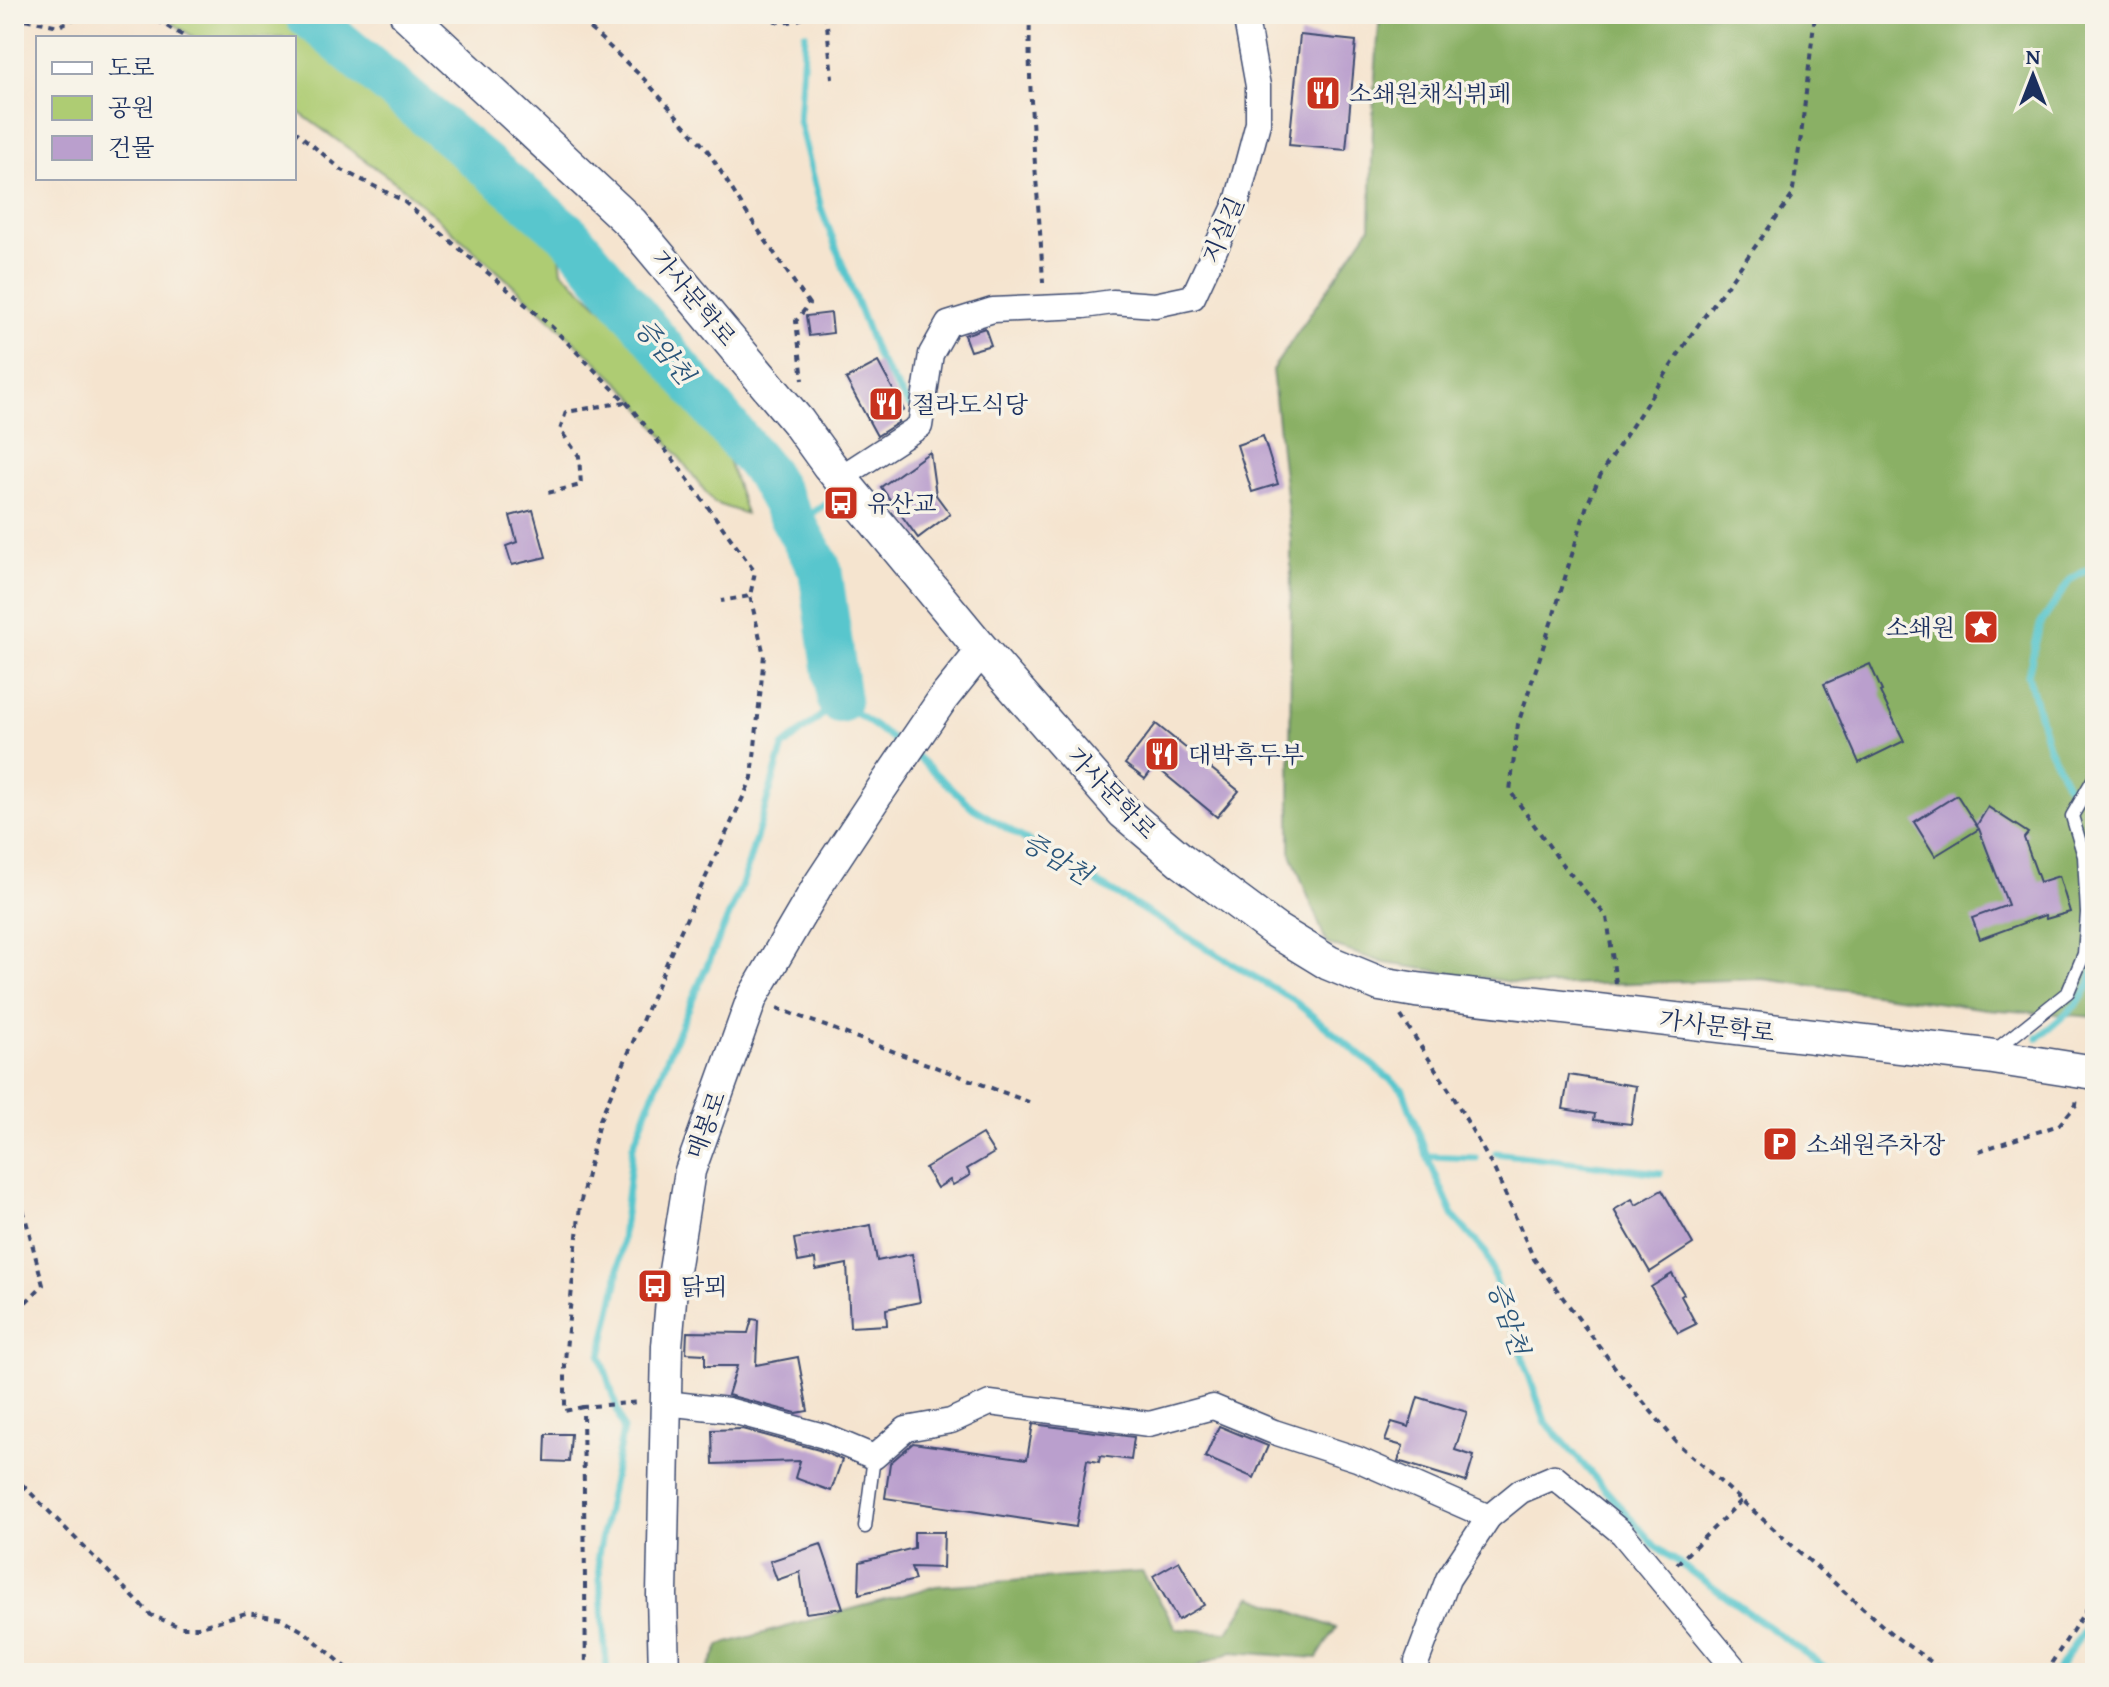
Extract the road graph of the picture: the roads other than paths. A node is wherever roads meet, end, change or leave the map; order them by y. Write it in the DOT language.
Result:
graph roads {
  1 [pos="407,14"];
  2 [pos="1245,14"];
  3 [pos="840,478"];
  4 [pos="982,650"];
  5 [pos="2095,776"];
  6 [pos="1987,1056"];
  7 [pos="2088,1072"];
  8 [pos="657,1402"];
  9 [pos="874,1457"];
  10 [pos="1489,1517"];
  11 [pos="865,1527"];
  12 [pos="1417,1661"];
  13 [pos="664,1673"];
  14 [pos="1738,1673"];
  1 -- 3 [label="main road, 가사문학로"];
  2 -- 3 [label="street, 지실길"];
  3 -- 4 [label="main road, 가사문학로"];
  4 -- 6 [label="main road, 가사문학로"];
  4 -- 8 [label="street, 매봉로"];
  5 -- 6 [label="lane"];
  6 -- 7 [label="main road, 가사문학로"];
  8 -- 9 [label="street"];
  8 -- 13 [label="street, 매봉로"];
  9 -- 10 [label="street"];
  9 -- 11 [label="lane"];
  10 -- 12 [label="street"];
  10 -- 14 [label="street"];
}
